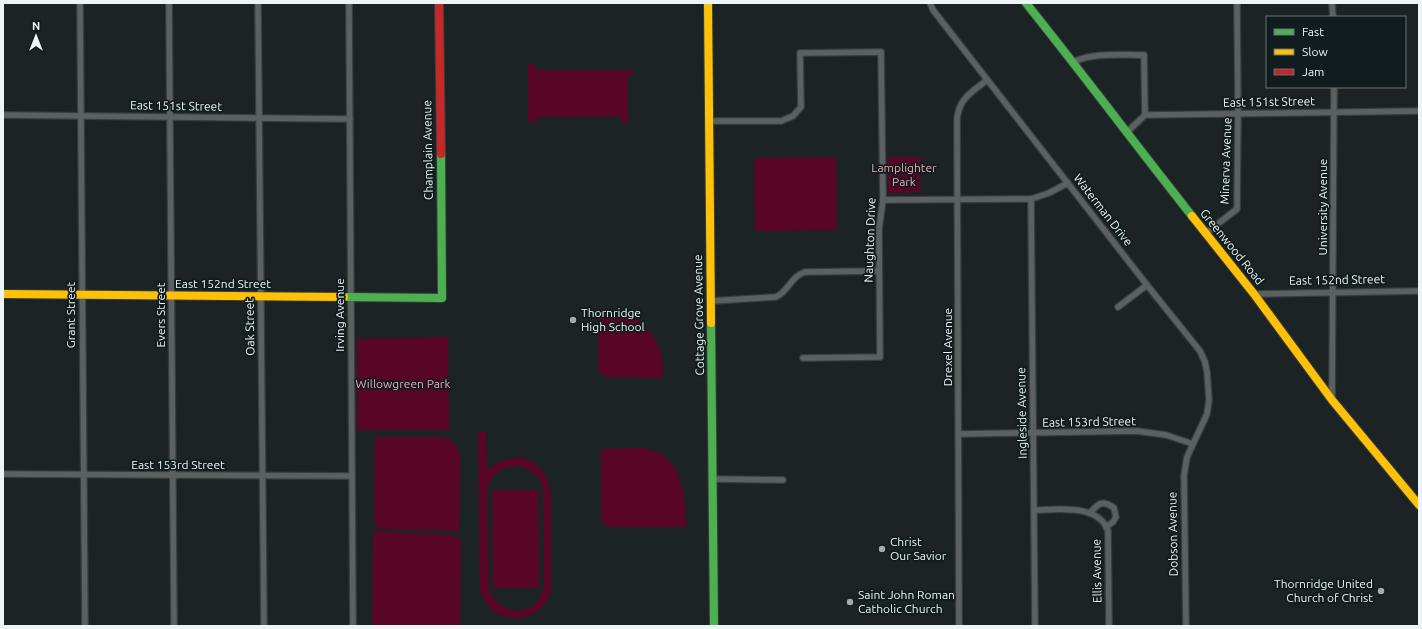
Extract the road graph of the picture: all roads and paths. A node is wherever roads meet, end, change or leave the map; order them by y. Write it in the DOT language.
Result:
graph roads {
  1 [pos="80,3"];
  2 [pos="169,3"];
  3 [pos="258,3"];
  4 [pos="349,3"];
  5 [pos="439,3"];
  6 [pos="708,3"];
  7 [pos="930,3"];
  8 [pos="1026,3"];
  9 [pos="1237,3"];
  10 [pos="1332,3"];
  11 [pos="1333,16"];
  12 [pos="1073,62"];
  13 [pos="987,80"];
  14 [pos="1334,88"];
  15 [pos="1419,111"];
  16 [pos="1334,112"];
  17 [pos="1238,113"];
  18 [pos="3,115"];
  19 [pos="1145,115"];
  20 [pos="81,116"];
  21 [pos="170,117"];
  22 [pos="259,118"];
  23 [pos="350,119"];
  24 [pos="709,121"];
  25 [pos="1126,133"];
  26 [pos="1068,183"];
  27 [pos="958,199"];
  28 [pos="1031,199"];
  29 [pos="883,200"];
  30 [pos="1206,233"];
  31 [pos="879,271"];
  32 [pos="1147,285"];
  33 [pos="1419,291"];
  34 [pos="1334,292"];
  35 [pos="3,294"];
  36 [pos="1254,294"];
  37 [pos="82,295"];
  38 [pos="172,295"];
  39 [pos="261,296"];
  40 [pos="351,296"];
  41 [pos="442,298"];
  42 [pos="711,301"];
  43 [pos="1118,307"];
  44 [pos="803,358"];
  45 [pos="1332,400"];
  46 [pos="1033,433"];
  47 [pos="959,434"];
  48 [pos="1193,444"];
  49 [pos="3,474"];
  50 [pos="84,475"];
  51 [pos="173,476"];
  52 [pos="263,476"];
  53 [pos="352,476"];
  54 [pos="712,479"];
  55 [pos="782,480"];
  56 [pos="1419,505"];
  57 [pos="1034,510"];
  58 [pos="1090,513"];
  59 [pos="1106,527"];
  60 [pos="85,626"];
  61 [pos="174,626"];
  62 [pos="264,626"];
  63 [pos="353,626"];
  64 [pos="714,626"];
  65 [pos="959,626"];
  66 [pos="1035,626"];
  67 [pos="1109,626"];
  68 [pos="1186,626"];
  1 -- 20 [label="street, Grant Street"];
  2 -- 21 [label="street, Evers Street"];
  3 -- 22 [label="street, Oak Street"];
  4 -- 23 [label="street, Irving Avenue"];
  5 -- 41 [label="street, Champlain Avenue"];
  6 -- 24 [label="street, Cottage Grove Avenue"];
  7 -- 13 [label="street, Waterman Drive"];
  8 -- 12 [label="street, Greenwood Road"];
  9 -- 17 [label="street, Minerva Avenue"];
  10 -- 11 [label="street"];
  12 -- 19 [label="street"];
  12 -- 25 [label="street, Greenwood Road"];
  13 -- 26 [label="street, Waterman Drive"];
  13 -- 27 [label="street, Drexel Avenue"];
  14 -- 16 [label="street, University Avenue"];
  15 -- 16 [label="street, East 151st Street"];
  16 -- 17 [label="street, East 151st Street"];
  16 -- 34 [label="street, University Avenue"];
  17 -- 19 [label="street, East 151st Street"];
  17 -- 30 [label="street, Minerva Avenue"];
  18 -- 20 [label="street, East 151st Street"];
  19 -- 25 [label="street"];
  20 -- 21 [label="street, East 151st Street"];
  20 -- 37 [label="street, Grant Street"];
  21 -- 22 [label="street, East 151st Street"];
  21 -- 38 [label="street, Evers Street"];
  22 -- 23 [label="street, East 151st Street"];
  22 -- 39 [label="street, Oak Street"];
  23 -- 40 [label="street, Irving Avenue"];
  24 -- 29 [label="street, Naughton Drive"];
  24 -- 42 [label="street, Cottage Grove Avenue"];
  25 -- 30 [label="street, Greenwood Road"];
  26 -- 28 [label="street"];
  26 -- 32 [label="street, Waterman Drive"];
  27 -- 28 [label="street"];
  27 -- 29 [label="street"];
  27 -- 47 [label="street, Drexel Avenue"];
  28 -- 46 [label="street, Ingleside Avenue"];
  29 -- 31 [label="street, Naughton Drive"];
  30 -- 36 [label="street, Greenwood Road"];
  31 -- 42 [label="street"];
  31 -- 44 [label="street, Naughton Drive"];
  32 -- 43 [label="street"];
  32 -- 48 [label="street, Waterman Drive"];
  33 -- 34 [label="street, East 152nd Street"];
  34 -- 36 [label="street, East 152nd Street"];
  34 -- 45 [label="street, University Avenue"];
  35 -- 37 [label="street, East 152nd Street"];
  36 -- 45 [label="street, Greenwood Road"];
  37 -- 38 [label="street, East 152nd Street"];
  37 -- 50 [label="street, Grant Street"];
  38 -- 39 [label="street, East 152nd Street"];
  38 -- 51 [label="street, Evers Street"];
  39 -- 40 [label="street, East 152nd Street"];
  39 -- 52 [label="street, Oak Street"];
  40 -- 41 [label="street, East 152nd Street"];
  40 -- 53 [label="street, Irving Avenue"];
  42 -- 54 [label="street, Cottage Grove Avenue"];
  45 -- 56 [label="street, Greenwood Road"];
  46 -- 47 [label="street, East 153rd Street"];
  46 -- 48 [label="street, East 153rd Street"];
  46 -- 57 [label="street, Ingleside Avenue"];
  47 -- 65 [label="street, Drexel Avenue"];
  48 -- 68 [label="street, Dobson Avenue"];
  49 -- 50 [label="street, East 153rd Street"];
  50 -- 51 [label="street, East 153rd Street"];
  50 -- 60 [label="street, Grant Street"];
  51 -- 52 [label="street, East 153rd Street"];
  51 -- 61 [label="street, Evers Street"];
  52 -- 53 [label="street, East 153rd Street"];
  52 -- 62 [label="street, Oak Street"];
  53 -- 63 [label="street, Irving Avenue"];
  54 -- 55 [label="street"];
  54 -- 64 [label="street, Cottage Grove Avenue"];
  57 -- 58 [label="street"];
  57 -- 66 [label="street, Ingleside Avenue"];
  58 -- 59 [label="street, Ellis Avenue"];
  58 -- 59 [label="street"];
  59 -- 67 [label="street, Ellis Avenue"];
}
